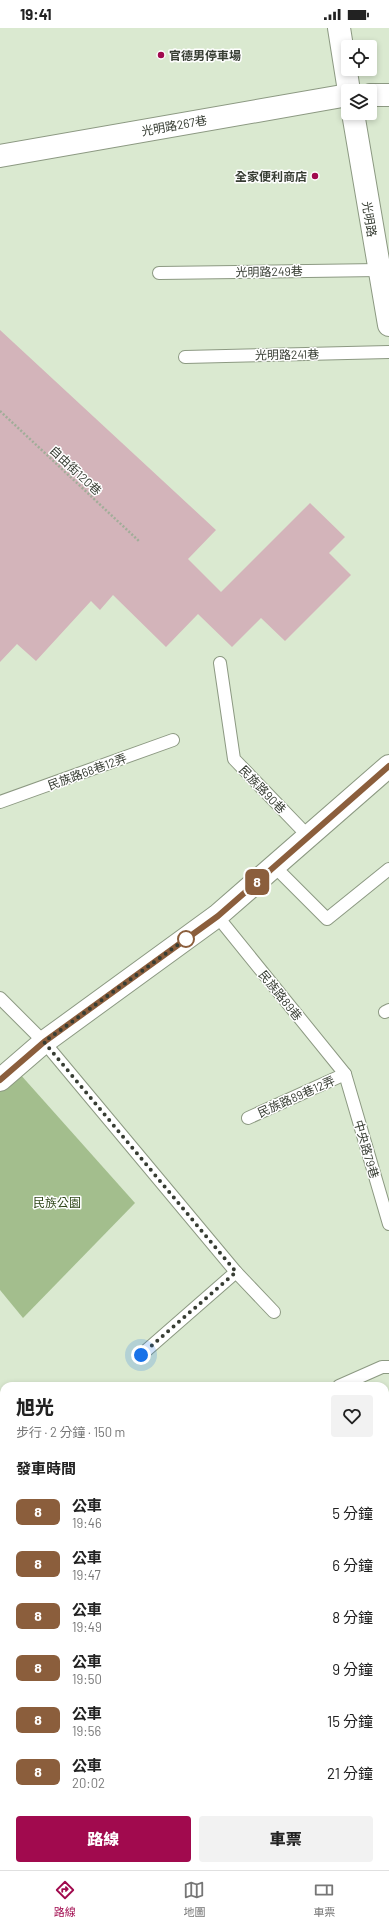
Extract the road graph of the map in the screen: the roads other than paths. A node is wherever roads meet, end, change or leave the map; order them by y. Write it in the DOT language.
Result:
graph roads {
  1 [pos="339,28"];
  2 [pos="348,84"];
  3 [pos="377,95"];
  4 [pos="389,95"];
  5 [pos="341,96"];
  6 [pos="354,120"];
  7 [pos="0,156"];
  8 [pos="379,270"];
  9 [pos="159,272"];
  10 [pos="389,325"];
  11 [pos="389,352"];
  12 [pos="185,357"];
  13 [pos="220,663"];
  14 [pos="173,740"];
  15 [pos="389,766"];
  16 [pos="0,802"];
  17 [pos="309,837"];
  18 [pos="275,867"];
  19 [pos="389,869"];
  20 [pos="218,916"];
  21 [pos="0,998"];
  22 [pos="44,1042"];
  23 [pos="345,1074"];
  24 [pos="0,1080"];
  25 [pos="248,1118"];
  26 [pos="389,1224"];
  27 [pos="236,1272"];
  28 [pos="274,1312"];
  29 [pos="141,1355"];
  30 [pos="389,1367"];
  31 [pos="348,1382"];
  1 -- 2 [label="street"];
  3 -- 4 [label="street"];
  5 -- 7 [label="street, 光明路267巷"];
  6 -- 8 [label="street, 光明路"];
  8 -- 9 [label="lane, 光明路249巷"];
  8 -- 10 [label="street, 光明路"];
  11 -- 12 [label="lane, 光明路241巷"];
  13 -- 17 [label="lane, 民族路90巷"];
  14 -- 16 [label="lane, 民族路68巷12弄"];
  15 -- 17 [label="street"];
  17 -- 18 [label="street"];
  18 -- 19 [label="lane"];
  18 -- 20 [label="street"];
  20 -- 22 [label="street"];
  20 -- 23 [label="lane, 民族路89巷"];
  21 -- 22 [label="lane"];
  22 -- 24 [label="street"];
  22 -- 27 [label="lane"];
  23 -- 25 [label="lane, 民族路89巷12弄"];
  23 -- 26 [label="lane, 中央路79巷"];
  27 -- 28 [label="lane"];
  27 -- 29 [label="lane"];
  30 -- 31 [label="lane"];
}
